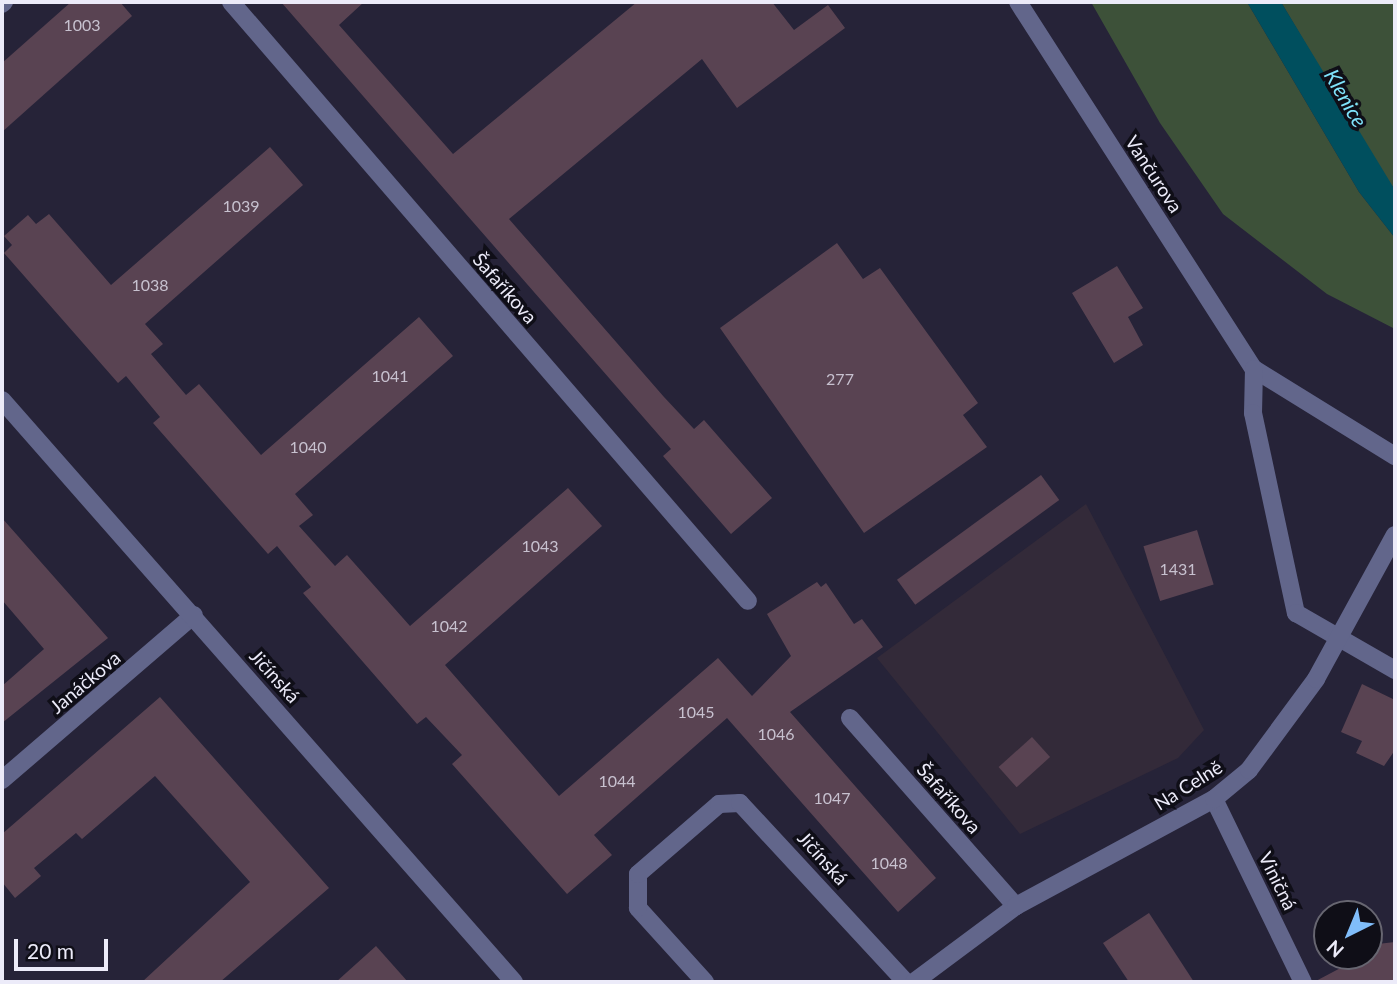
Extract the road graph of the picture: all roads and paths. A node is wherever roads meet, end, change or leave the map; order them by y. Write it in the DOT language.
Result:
graph roads {
  1 [pos="231,2"];
  2 [pos="1018,2"];
  3 [pos="1254,369"];
  4 [pos="2,400"];
  5 [pos="1395,456"];
  6 [pos="1395,535"];
  7 [pos="748,601"];
  8 [pos="194,615"];
  9 [pos="1337,642"];
  10 [pos="1395,670"];
  11 [pos="850,718"];
  12 [pos="2,780"];
  13 [pos="1214,799"];
  14 [pos="1016,906"];
  15 [pos="514,982"];
  16 [pos="705,982"];
  17 [pos="906,982"];
  18 [pos="914,982"];
  19 [pos="1303,982"];
  1 -- 7 [label="street, Šafaříkova"];
  2 -- 3 [label="street, Vančurova"];
  3 -- 5 [label="street, Vančurova"];
  3 -- 9 [label="street"];
  4 -- 8 [label="street, Jičínská"];
  6 -- 9 [label="street, Na Celně"];
  8 -- 12 [label="street, Janáčkova"];
  8 -- 15 [label="street, Jičínská"];
  9 -- 10 [label="street"];
  9 -- 13 [label="street, Na Celně"];
  11 -- 14 [label="street, Šafaříkova"];
  13 -- 14 [label="street, Na Celně"];
  13 -- 19 [label="street, Viničná"];
  14 -- 18 [label="street, Na Celně"];
  16 -- 17 [label="street, Jičínská"];
}
